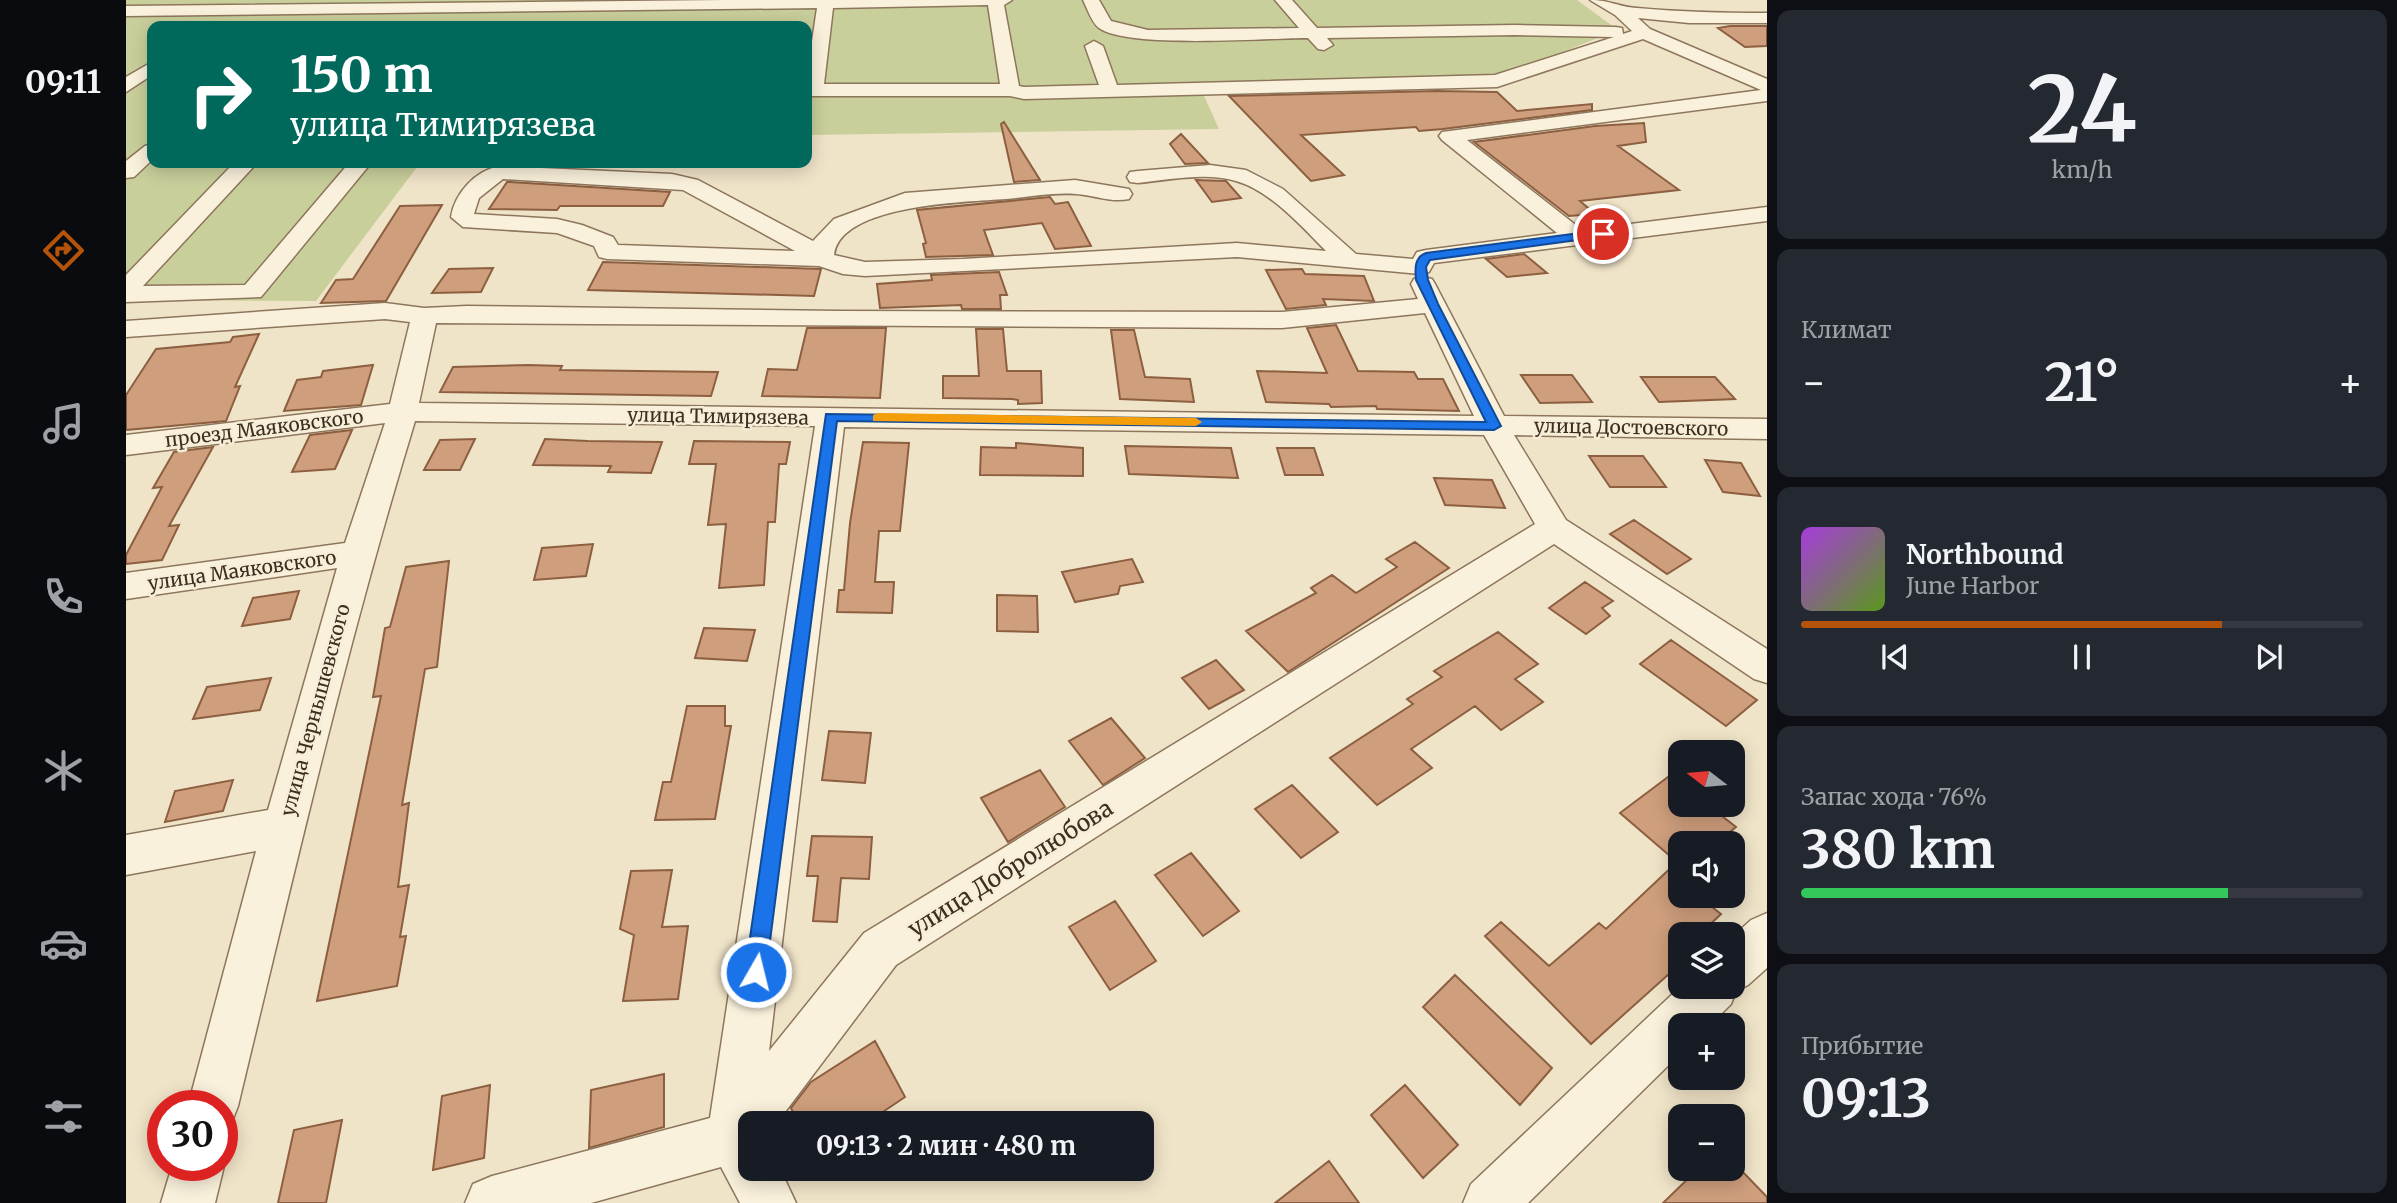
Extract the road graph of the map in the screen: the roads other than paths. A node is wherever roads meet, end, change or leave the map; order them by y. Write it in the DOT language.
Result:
graph roads {
  1 [pos="158,0"];
  2 [pos="995,0"];
  3 [pos="1004,0"];
  4 [pos="1091,0"];
  5 [pos="1283,0"];
  6 [pos="1598,0"];
  7 [pos="737,2"];
  8 [pos="825,2"];
  9 [pos="574,3"];
  10 [pos="657,3"];
  11 [pos="488,4"];
  12 [pos="234,5"];
  13 [pos="402,5"];
  14 [pos="134,11"];
  15 [pos="1620,12"];
  16 [pos="1767,18"];
  17 [pos="126,21"];
  18 [pos="213,21"];
  19 [pos="475,21"];
  20 [pos="562,21"];
  21 [pos="648,21"];
  22 [pos="732,21"];
  23 [pos="1314,33"];
  24 [pos="1644,33"];
  25 [pos="1094,46"];
  26 [pos="147,73"];
  27 [pos="812,78"];
  28 [pos="1360,83"];
  29 [pos="1767,86"];
  30 [pos="812,90"];
  31 [pos="1010,90"];
  32 [pos="1111,91"];
  33 [pos="130,94"];
  34 [pos="1767,95"];
  35 [pos="147,154"];
  36 [pos="242,168"];
  37 [pos="356,168"];
  38 [pos="126,172"];
  39 [pos="1138,177"];
  40 [pos="1121,194"];
  41 [pos="1767,214"];
  42 [pos="1576,237"];
  43 [pos="1351,262"];
  44 [pos="833,263"];
  45 [pos="1420,267"];
  46 [pos="126,291"];
  47 [pos="1432,304"];
  48 [pos="424,316"];
  49 [pos="838,319"];
  50 [pos="126,329"];
  51 [pos="403,412"];
  52 [pos="831,417"];
  53 [pos="1494,426"];
  54 [pos="1767,429"];
  55 [pos="126,445"];
  56 [pos="1554,528"];
  57 [pos="358,553"];
  58 [pos="126,586"];
  59 [pos="1767,668"];
  60 [pos="284,826"];
  61 [pos="126,855"];
  62 [pos="1767,936"];
  63 [pos="1745,957"];
  64 [pos="1702,999"];
  65 [pos="217,1090"];
  66 [pos="733,1138"];
  67 [pos="194,1181"];
  68 [pos="188,1203"];
  69 [pos="492,1203"];
  70 [pos="769,1203"];
  71 [pos="1490,1203"];
  1 -- 14 [label="street"];
  2 -- 3 [label="street"];
  2 -- 8 [label="street"];
  2 -- 31 [label="street"];
  4 -- 23 [label="street"];
  5 -- 23 [label="street"];
  6 -- 15 [label="street"];
  7 -- 8 [label="street"];
  7 -- 10 [label="street"];
  7 -- 22 [label="street"];
  8 -- 27 [label="street"];
  9 -- 10 [label="street"];
  9 -- 11 [label="street"];
  9 -- 20 [label="street"];
  10 -- 21 [label="street"];
  11 -- 13 [label="street"];
  11 -- 19 [label="street"];
  12 -- 13 [label="street"];
  12 -- 14 [label="street"];
  12 -- 18 [label="street"];
  14 -- 17 [label="street"];
  15 -- 16 [label="street"];
  15 -- 24 [label="street"];
  23 -- 24 [label="street"];
  23 -- 28 [label="street"];
  24 -- 28 [label="street"];
  24 -- 29 [label="street"];
  25 -- 32 [label="street"];
  26 -- 33 [label="street"];
  28 -- 32 [label="street"];
  30 -- 31 [label="street"];
  31 -- 32 [label="street"];
  34 -- 42 [label="street"];
  35 -- 38 [label="street"];
  36 -- 46 [label="street"];
  37 -- 46 [label="street"];
  39 -- 43 [label="street"];
  40 -- 44 [label="street"];
  41 -- 42 [label="street"];
  42 -- 45 [label="street"];
  43 -- 44 [label="street"];
  43 -- 45 [label="street"];
  44 -- 44 [label="street"];
  44 -- 49 [label="street"];
  45 -- 47 [label="street"];
  47 -- 49 [label="street"];
  47 -- 53 [label="street"];
  48 -- 49 [label="street"];
  48 -- 50 [label="street"];
  48 -- 51 [label="street, улица Чернышевского"];
  51 -- 52 [label="street, улица Тимирязева"];
  51 -- 55 [label="street, проезд Маяковского"];
  51 -- 57 [label="street, улица Чернышевского"];
  52 -- 53 [label="street, улица Тимирязева"];
  52 -- 66 [label="street"];
  53 -- 54 [label="street, улица Достоевского"];
  53 -- 56 [label="street"];
  56 -- 59 [label="street"];
  56 -- 66 [label="street, улица Добролюбова"];
  57 -- 58 [label="street, улица Маяковского"];
  57 -- 60 [label="street, улица Чернышевского"];
  60 -- 61 [label="street"];
  60 -- 65 [label="street, улица Чернышевского"];
  62 -- 63 [label="street"];
  64 -- 71 [label="street"];
  66 -- 69 [label="street"];
  66 -- 70 [label="street"];
  67 -- 68 [label="street"];
}
